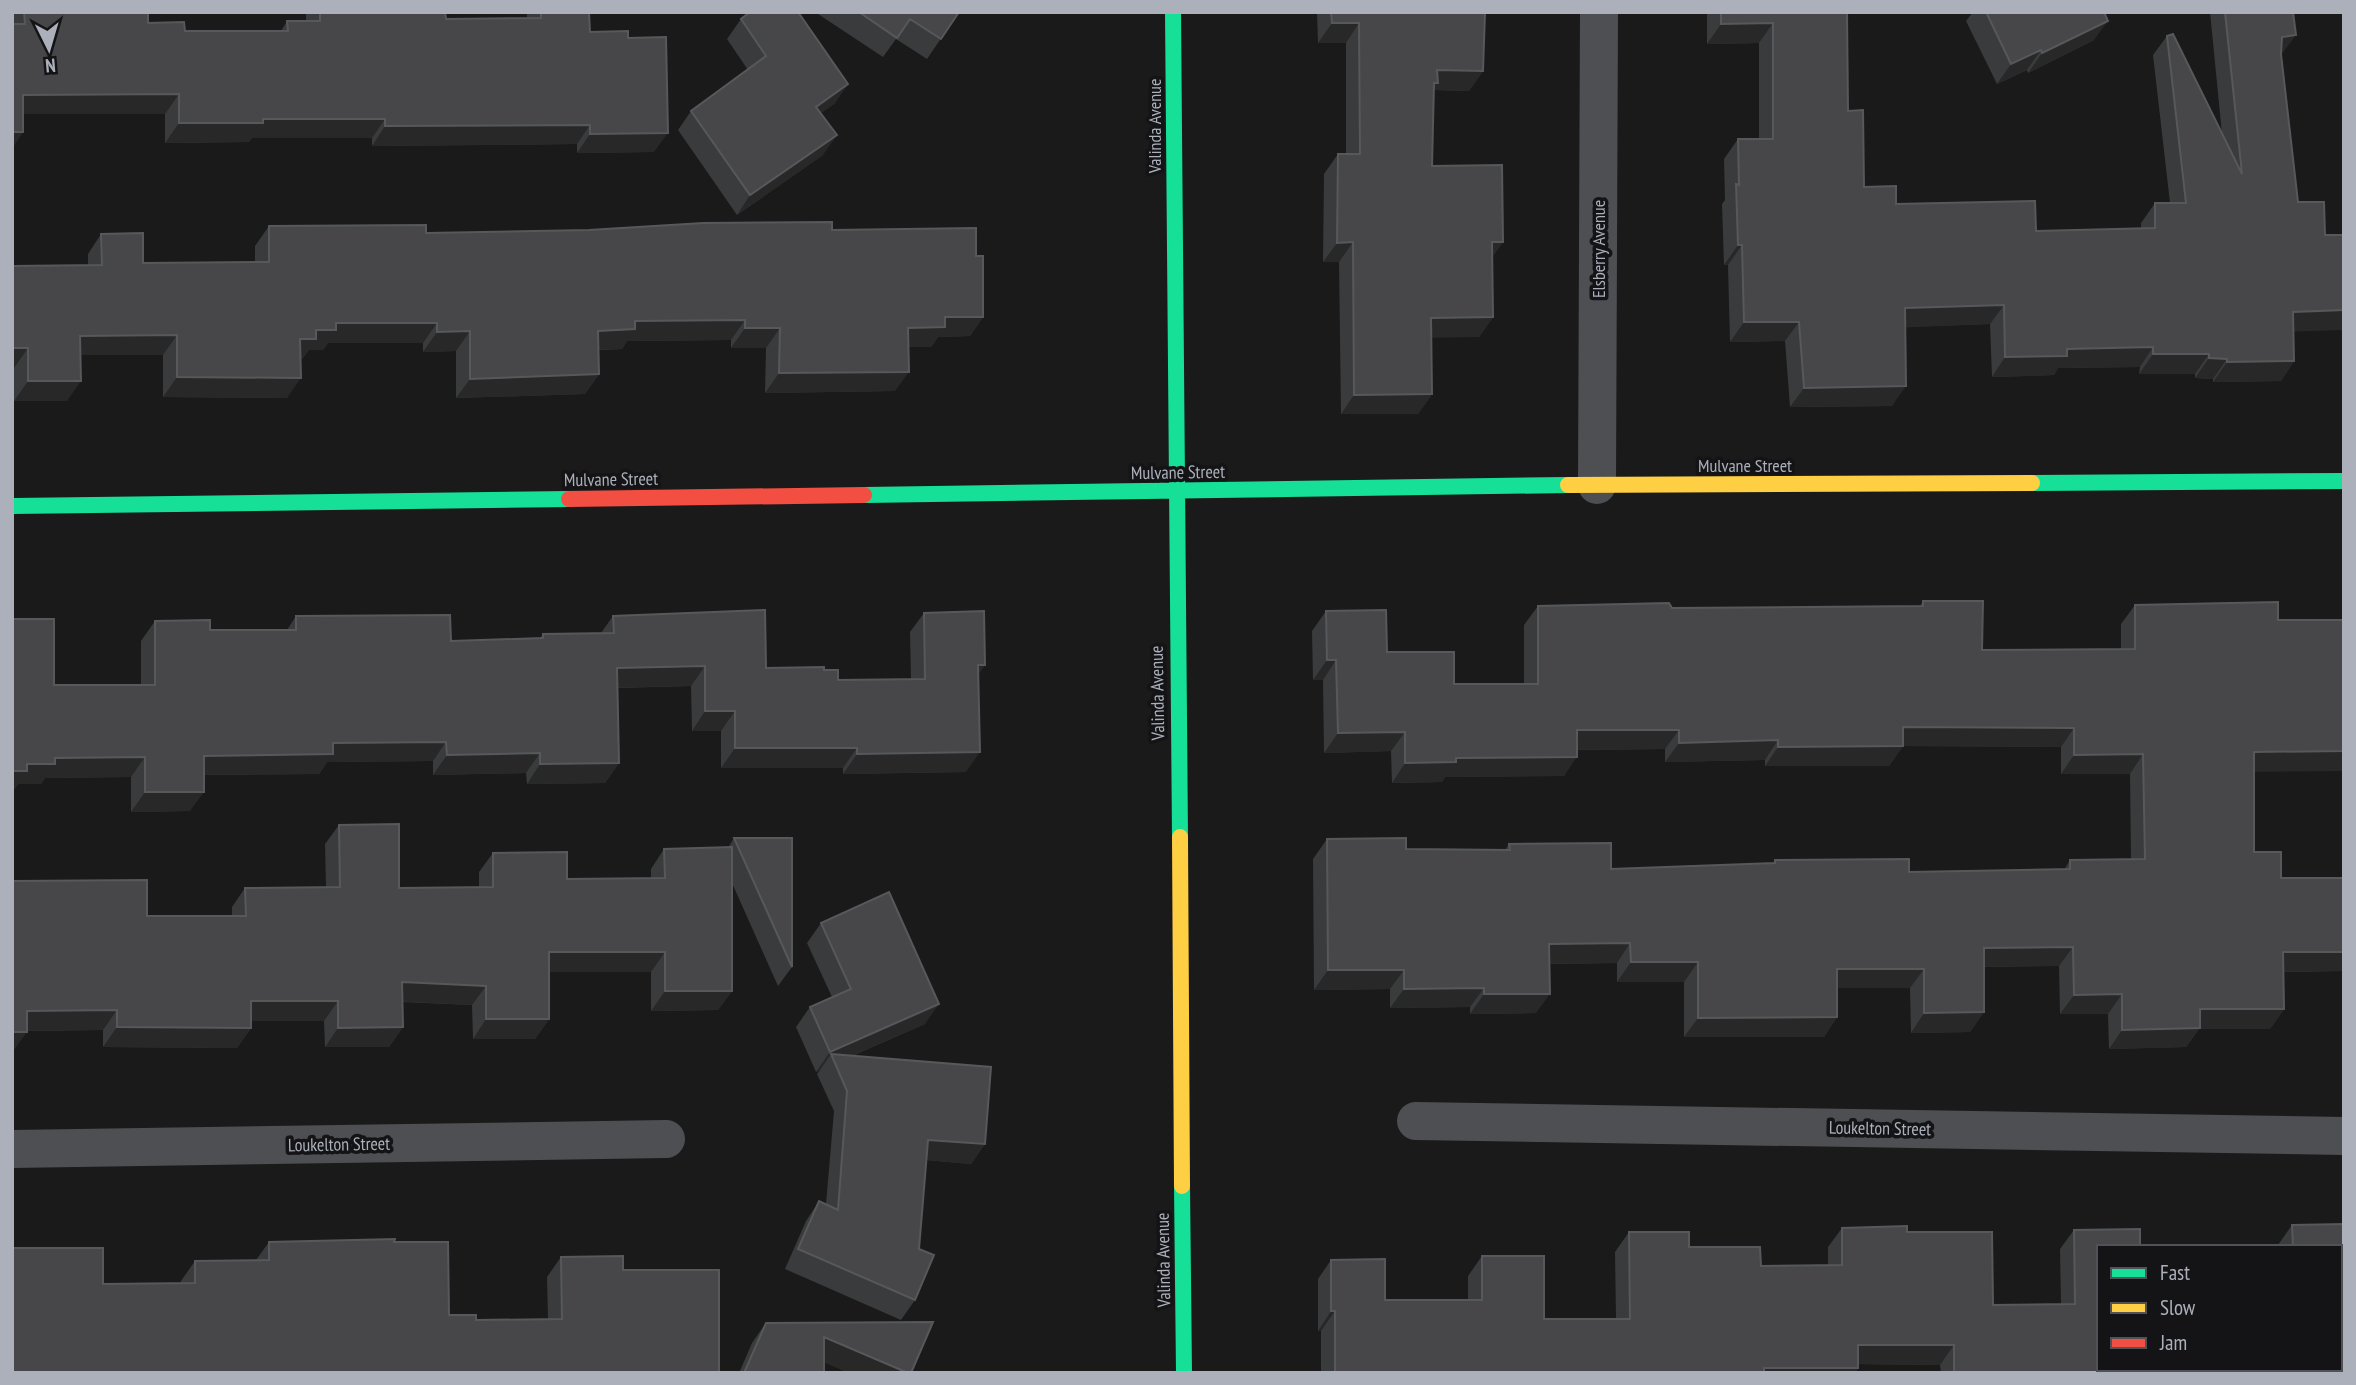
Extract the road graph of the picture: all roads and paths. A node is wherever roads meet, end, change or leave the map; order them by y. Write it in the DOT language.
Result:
graph roads {
  1 [pos="1173,12"];
  2 [pos="1599,12"];
  3 [pos="2344,481"];
  4 [pos="1597,485"];
  5 [pos="1175,491"];
  6 [pos="12,506"];
  7 [pos="1416,1121"];
  8 [pos="2344,1136"];
  9 [pos="666,1139"];
  10 [pos="12,1149"];
  11 [pos="1184,1373"];
  1 -- 5 [label="street, Valinda Avenue"];
  2 -- 4 [label="street, Elsberry Avenue"];
  3 -- 4 [label="street, Mulvane Street"];
  4 -- 5 [label="street, Mulvane Street"];
  5 -- 6 [label="street, Mulvane Street"];
  5 -- 11 [label="street, Valinda Avenue"];
  7 -- 8 [label="street, Loukelton Street"];
  9 -- 10 [label="street, Loukelton Street"];
}
